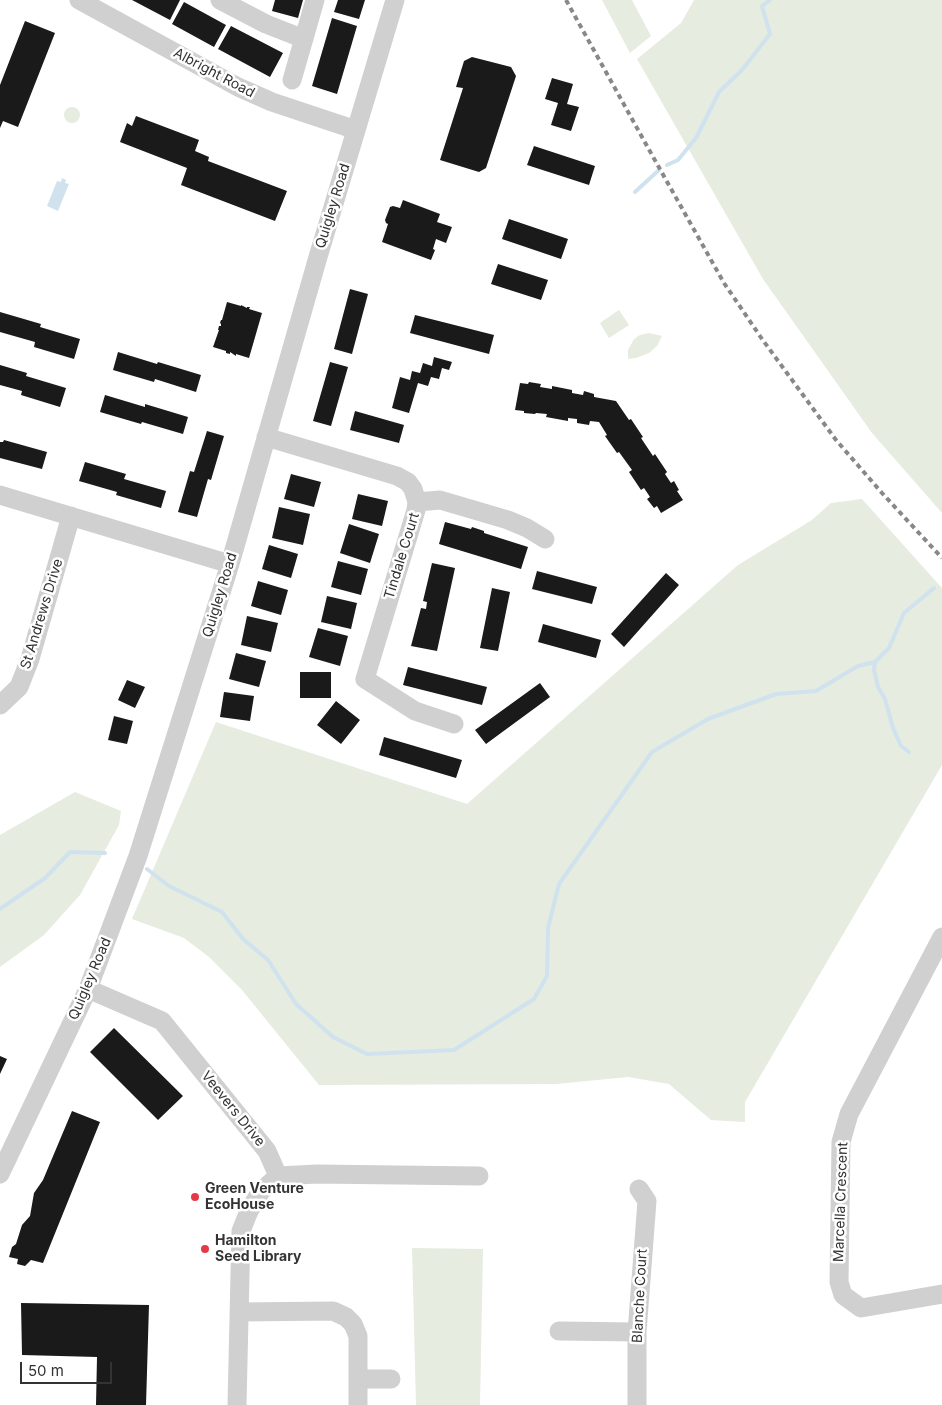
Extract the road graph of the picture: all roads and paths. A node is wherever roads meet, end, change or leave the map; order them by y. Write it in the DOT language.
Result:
graph roads {
  1 [pos="220,0"];
  2 [pos="315,0"];
  3 [pos="395,0"];
  4 [pos="87,2"];
  5 [pos="304,39"];
  6 [pos="292,80"];
  7 [pos="356,130"];
  8 [pos="266,437"];
  9 [pos="0,494"];
  10 [pos="417,502"];
  11 [pos="71,516"];
  12 [pos="545,539"];
  13 [pos="230,564"];
  14 [pos="0,704"];
  15 [pos="454,724"];
  16 [pos="942,937"];
  17 [pos="88,990"];
  18 [pos="0,1174"];
  19 [pos="278,1176"];
  20 [pos="479,1176"];
  21 [pos="639,1189"];
  22 [pos="942,1294"];
  23 [pos="239,1312"];
  24 [pos="559,1331"];
  25 [pos="637,1332"];
  26 [pos="358,1379"];
  27 [pos="391,1379"];
  28 [pos="237,1405"];
  29 [pos="358,1405"];
  30 [pos="638,1405"];
  1 -- 5 [label="street"];
  2 -- 5 [label="street"];
  3 -- 7 [label="street, Quigley Road"];
  4 -- 7 [label="street, Albright Road"];
  5 -- 6 [label="street"];
  7 -- 8 [label="street, Quigley Road"];
  8 -- 10 [label="street, Tindale Court"];
  8 -- 13 [label="street, Quigley Road"];
  9 -- 11 [label="street"];
  10 -- 12 [label="street"];
  10 -- 15 [label="street, Tindale Court"];
  11 -- 13 [label="street"];
  11 -- 14 [label="street, St Andrews Drive"];
  13 -- 17 [label="street, Quigley Road"];
  16 -- 22 [label="street, Marcella Crescent"];
  17 -- 18 [label="street, Quigley Road"];
  17 -- 19 [label="street, Veevers Drive"];
  19 -- 20 [label="street"];
  19 -- 23 [label="street"];
  21 -- 25 [label="street, Blanche Court"];
  23 -- 26 [label="street"];
  23 -- 28 [label="street"];
  24 -- 25 [label="street"];
  25 -- 30 [label="street, Blanche Court"];
  26 -- 27 [label="street"];
  26 -- 29 [label="street"];
}
